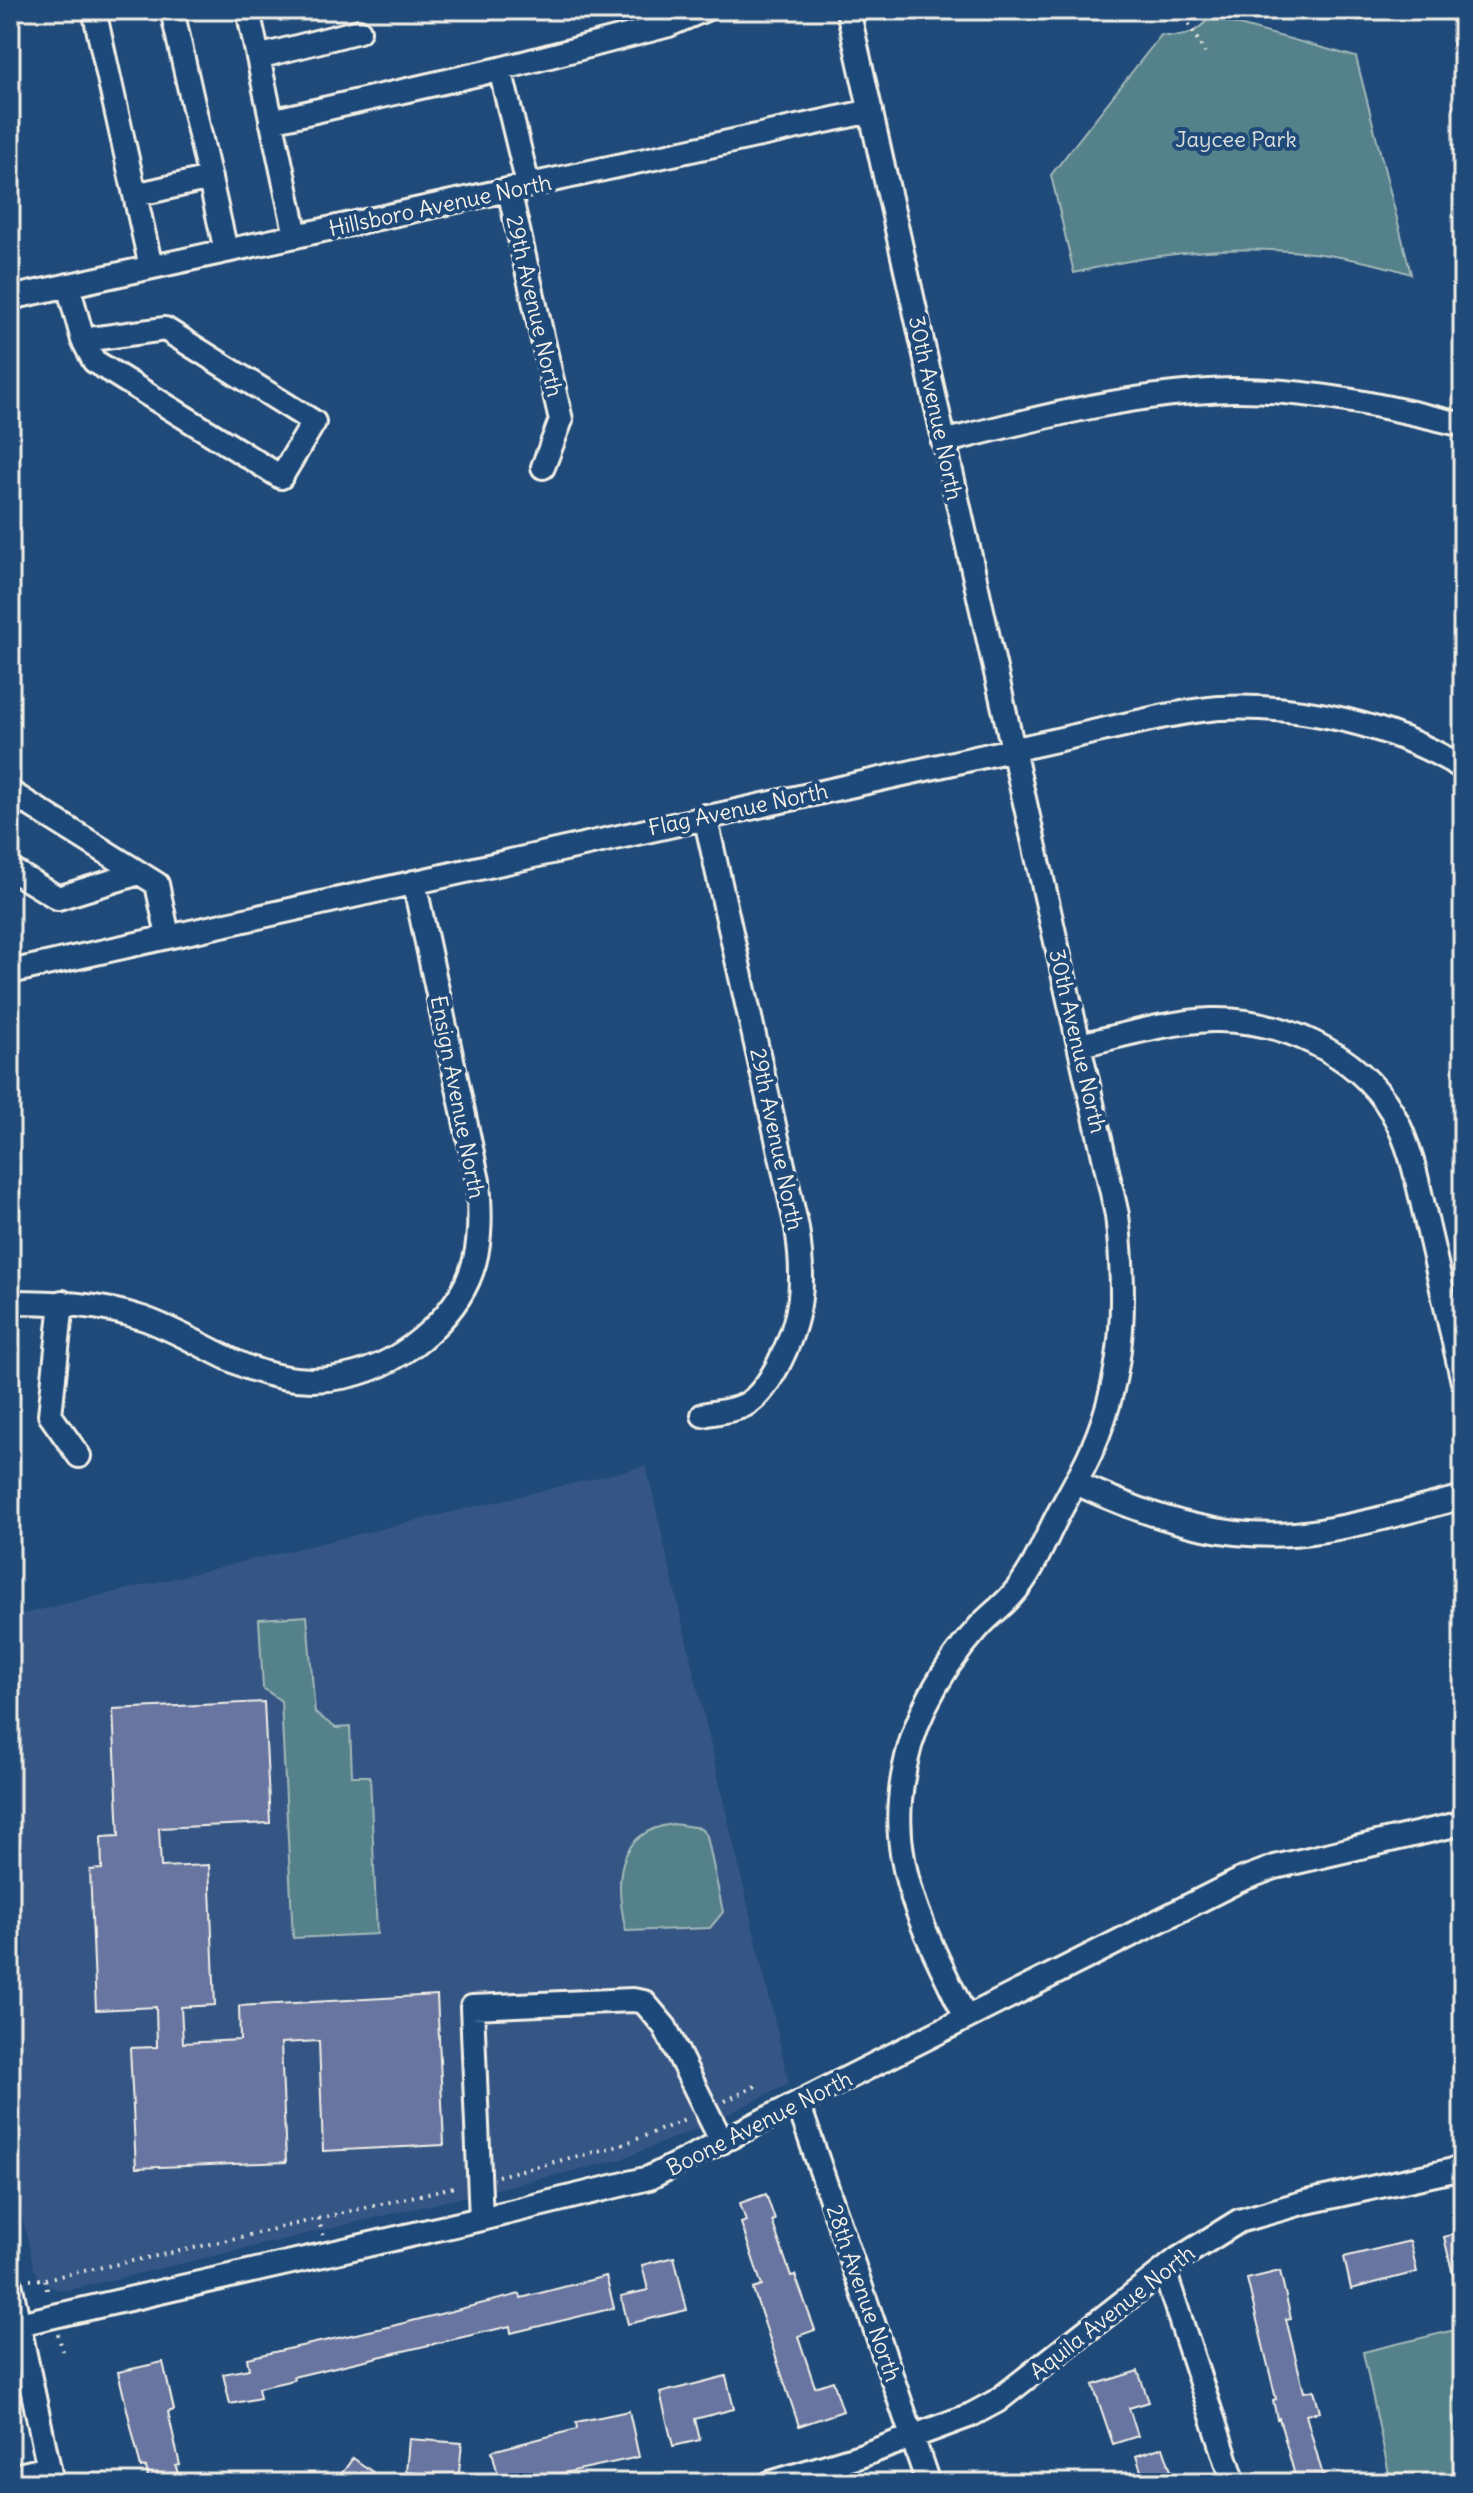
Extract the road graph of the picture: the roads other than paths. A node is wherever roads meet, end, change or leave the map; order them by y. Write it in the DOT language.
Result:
graph roads {
  1 [pos="94,10"];
  2 [pos="172,10"];
  3 [pos="248,10"];
  4 [pos="704,10"];
  5 [pos="848,10"];
  6 [pos="359,31"];
  7 [pos="258,57"];
  8 [pos="500,69"];
  9 [pos="871,111"];
  10 [pos="271,121"];
  11 [pos="210,178"];
  12 [pos="518,188"];
  13 [pos="135,195"];
  14 [pos="296,236"];
  15 [pos="226,251"];
  16 [pos="151,267"];
  17 [pos="68,285"];
  18 [pos="10,298"];
  19 [pos="83,340"];
  20 [pos="1463,425"];
  21 [pos="943,442"];
  22 [pos="543,467"];
  23 [pos="1012,749"];
  24 [pos="1463,768"];
  25 [pos="10,792"];
  26 [pos="705,816"];
  27 [pos="10,869"];
  28 [pos="139,873"];
  29 [pos="414,882"];
  30 [pos="168,936"];
  31 [pos="10,972"];
  32 [pos="1079,1045"];
  33 [pos="10,1302"];
  34 [pos="62,1302"];
  35 [pos="1463,1382"];
  36 [pos="703,1415"];
  37 [pos="79,1456"];
  38 [pos="1076,1483"];
  39 [pos="1463,1497"];
  40 [pos="1463,1823"];
  41 [pos="966,2018"];
  42 [pos="798,2103"];
  43 [pos="722,2142"];
  44 [pos="1463,2168"];
  45 [pos="481,2219"];
  46 [pos="1164,2270"];
  47 [pos="10,2283"];
  48 [pos="19,2324"];
  49 [pos="913,2436"];
  50 [pos="51,2476"];
  51 [pos="10,2477"];
  52 [pos="770,2483"];
  53 [pos="928,2483"];
  54 [pos="1234,2483"];
  1 -- 13 [label="street"];
  2 -- 11 [label="street"];
  3 -- 7 [label="street"];
  4 -- 8 [label="street"];
  5 -- 9 [label="street, 30th Avenue North"];
  6 -- 7 [label="street"];
  7 -- 10 [label="street"];
  8 -- 10 [label="street"];
  8 -- 12 [label="street, 29th Avenue North"];
  9 -- 12 [label="street, Hillsboro Avenue North"];
  9 -- 21 [label="street, 30th Avenue North"];
  10 -- 14 [label="street"];
  11 -- 13 [label="street"];
  11 -- 15 [label="street"];
  12 -- 14 [label="street, Hillsboro Avenue North"];
  12 -- 22 [label="street, 29th Avenue North"];
  13 -- 16 [label="street"];
  14 -- 15 [label="street, Hillsboro Avenue North"];
  15 -- 16 [label="street, Hillsboro Avenue North"];
  16 -- 17 [label="street, Hillsboro Avenue North"];
  17 -- 18 [label="street, Hillsboro Avenue North"];
  17 -- 19 [label="street"];
  19 -- 19 [label="street"];
  20 -- 21 [label="street"];
  21 -- 23 [label="street, 30th Avenue North"];
  23 -- 24 [label="street, Flag Avenue North"];
  23 -- 26 [label="street, Flag Avenue North"];
  23 -- 32 [label="street, 30th Avenue North"];
  25 -- 28 [label="street"];
  26 -- 29 [label="street, Flag Avenue North"];
  26 -- 36 [label="street, 29th Avenue North"];
  27 -- 28 [label="street"];
  28 -- 30 [label="street"];
  29 -- 30 [label="street, Flag Avenue North"];
  29 -- 34 [label="street, Ensign Avenue North"];
  30 -- 31 [label="street, Flag Avenue North"];
  32 -- 35 [label="street"];
  32 -- 38 [label="street, 30th Avenue North"];
  33 -- 34 [label="street, Ensign Avenue North"];
  34 -- 37 [label="street"];
  38 -- 39 [label="street"];
  38 -- 41 [label="street, 30th Avenue North"];
  40 -- 41 [label="street, Boone Avenue North"];
  41 -- 42 [label="street, Boone Avenue North"];
  42 -- 43 [label="street, Boone Avenue North"];
  42 -- 49 [label="street, 28th Avenue North"];
  43 -- 45 [label="street, Boone Avenue North"];
  43 -- 45 [label="street"];
  44 -- 46 [label="street, Aquila Avenue North"];
  45 -- 48 [label="street, Boone Avenue North"];
  46 -- 49 [label="street, Aquila Avenue North"];
  46 -- 54 [label="street"];
  47 -- 48 [label="street"];
  48 -- 50 [label="street"];
  49 -- 52 [label="street, Aquila Avenue North"];
  49 -- 53 [label="street, 28th Avenue North"];
  50 -- 51 [label="street"];
}
